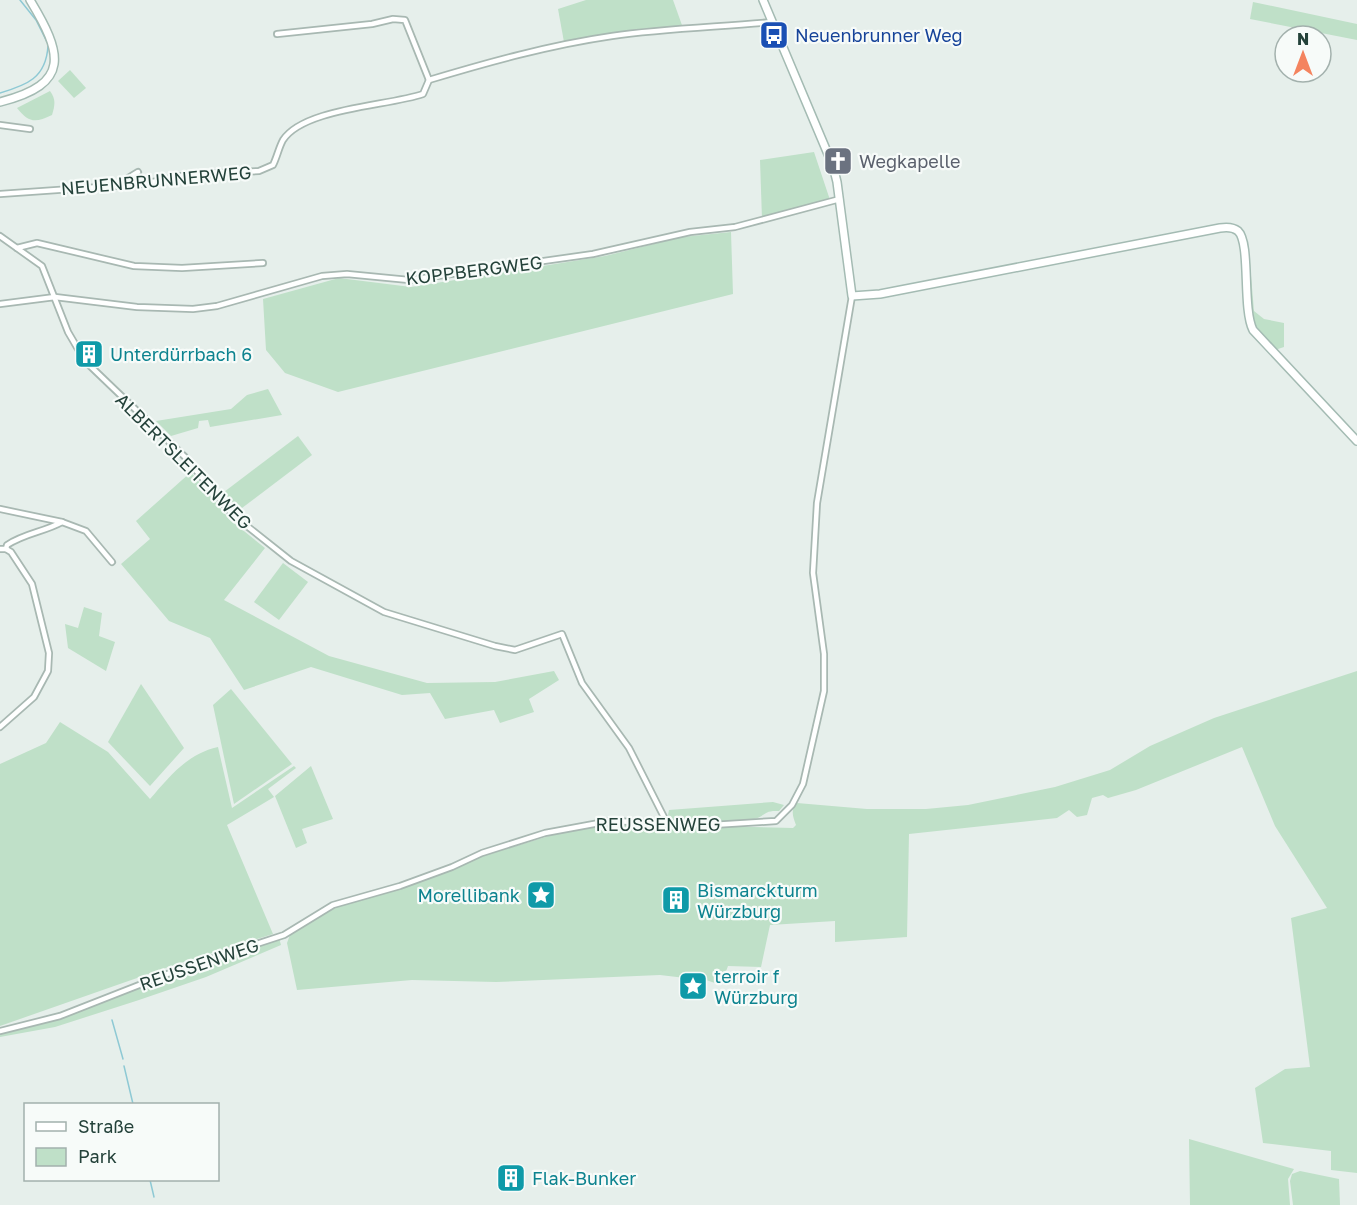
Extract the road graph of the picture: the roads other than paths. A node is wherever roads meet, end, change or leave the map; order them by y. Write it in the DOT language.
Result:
graph roads {
  1 [pos="30,0"];
  2 [pos="763,0"];
  3 [pos="772,22"];
  4 [pos="277,34"];
  5 [pos="429,80"];
  6 [pos="0,102"];
  7 [pos="0,125"];
  8 [pos="30,129"];
  9 [pos="138,172"];
  10 [pos="116,186"];
  11 [pos="0,194"];
  12 [pos="840,199"];
  13 [pos="0,237"];
  14 [pos="17,248"];
  15 [pos="263,263"];
  16 [pos="852,296"];
  17 [pos="55,297"];
  18 [pos="0,304"];
  19 [pos="1357,441"];
  20 [pos="0,509"];
  21 [pos="62,522"];
  22 [pos="3,549"];
  23 [pos="112,562"];
  24 [pos="0,728"];
  25 [pos="667,823"];
  26 [pos="0,1031"];
  1 -- 6 [label="street"];
  2 -- 3 [label="street"];
  3 -- 5 [label="street, NEUENBRUNNERWEG"];
  3 -- 12 [label="street"];
  4 -- 5 [label="street"];
  5 -- 10 [label="street, NEUENBRUNNERWEG"];
  7 -- 8 [label="street"];
  9 -- 10 [label="street"];
  10 -- 11 [label="street, NEUENBRUNNERWEG"];
  12 -- 16 [label="street"];
  12 -- 17 [label="street, KOPPBERGWEG"];
  13 -- 14 [label="street, ALBERTSLEITENWEG"];
  14 -- 15 [label="street"];
  14 -- 17 [label="street, ALBERTSLEITENWEG"];
  16 -- 19 [label="street"];
  16 -- 25 [label="street, REUSSENWEG"];
  17 -- 18 [label="street, KOPPBERGWEG"];
  17 -- 25 [label="street, ALBERTSLEITENWEG"];
  20 -- 21 [label="street"];
  21 -- 22 [label="street"];
  21 -- 23 [label="street"];
  22 -- 24 [label="street"];
  25 -- 26 [label="street, REUSSENWEG"];
}
